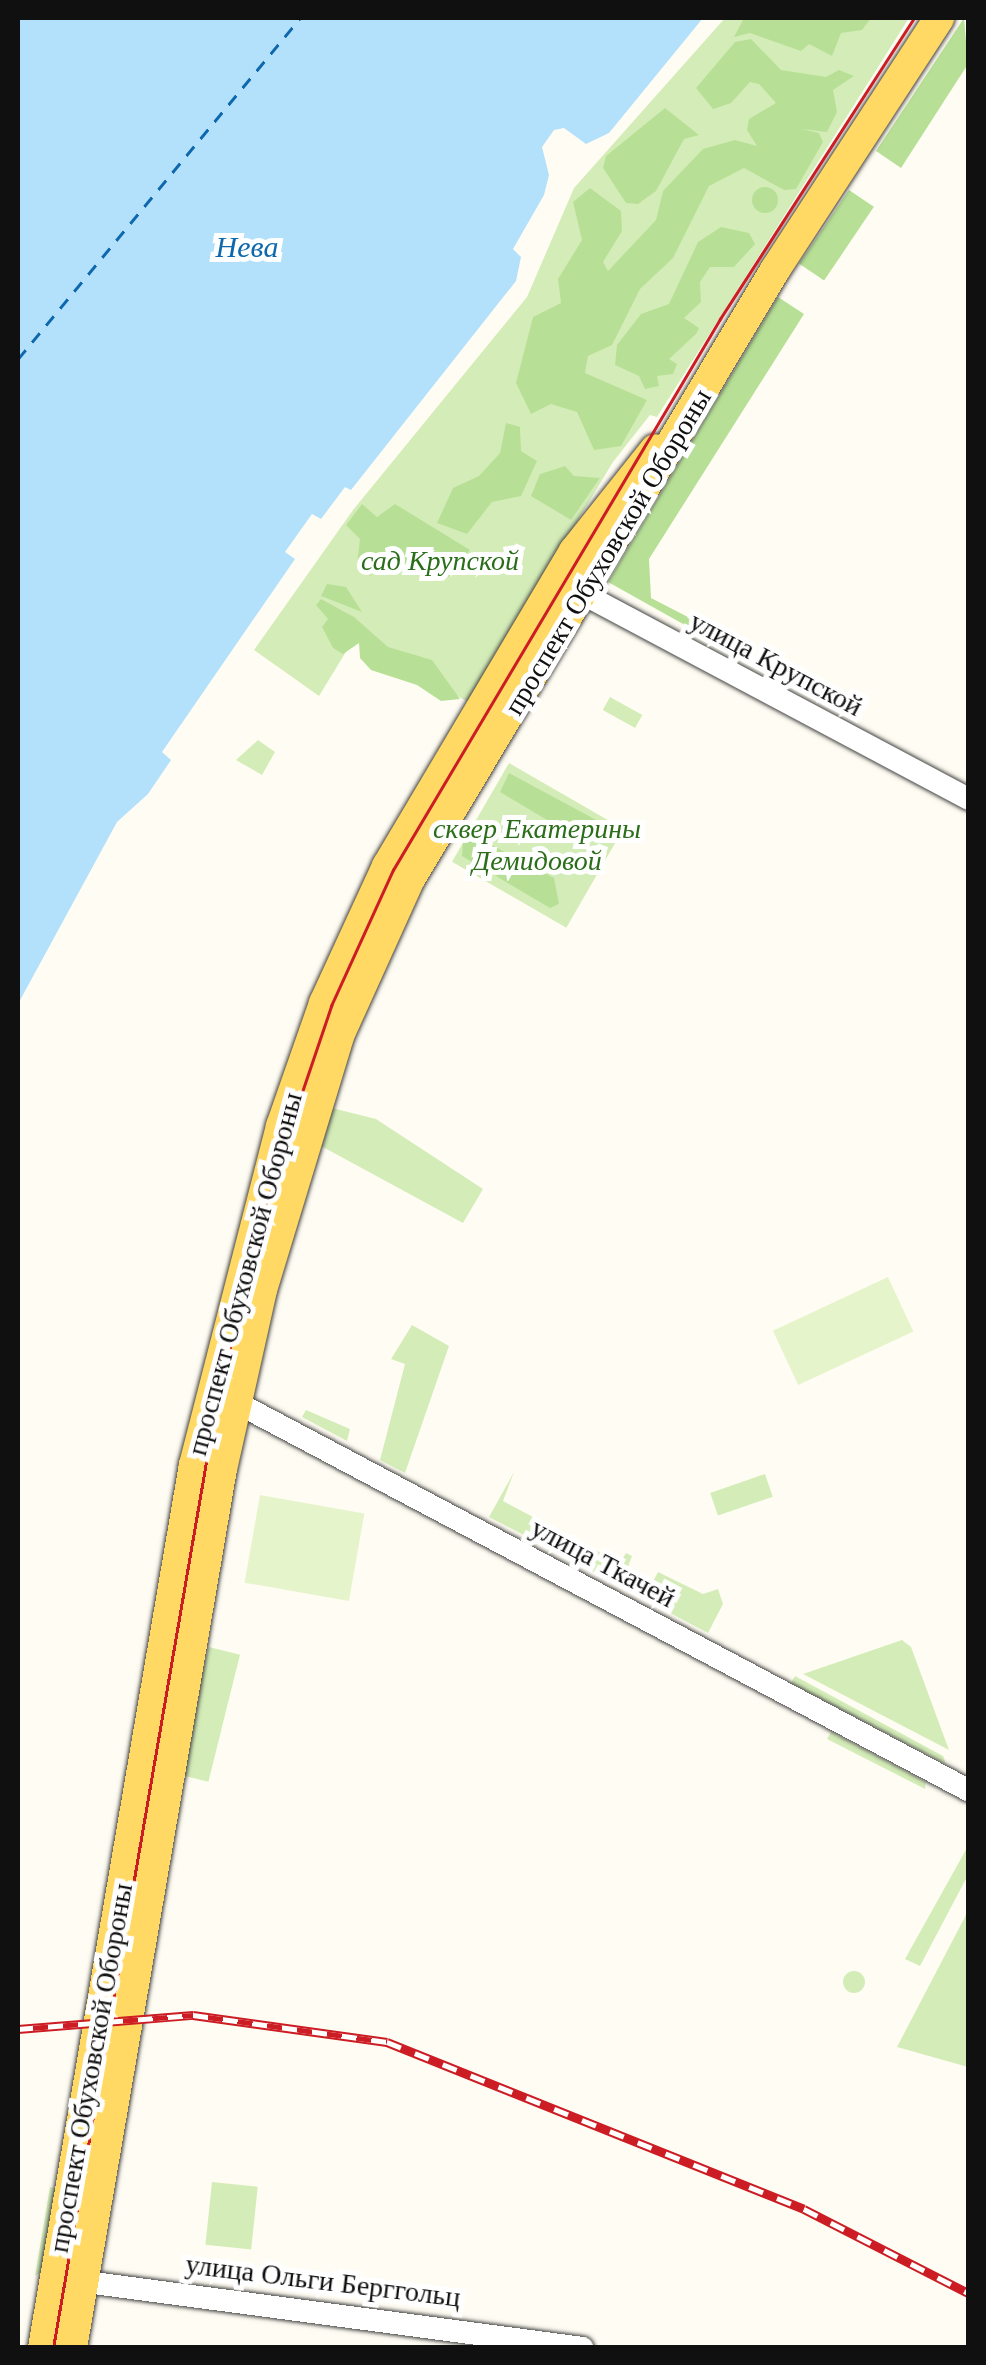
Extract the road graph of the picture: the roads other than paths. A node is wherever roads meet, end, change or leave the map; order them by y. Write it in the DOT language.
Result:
graph roads {
  1 [pos="939,18"];
  2 [pos="569,587"];
  3 [pos="968,799"];
  4 [pos="223,1396"];
  5 [pos="968,1790"];
  6 [pos="69,2279"];
  7 [pos="514,2341"];
  8 [pos="43,2348"];
  9 [pos="72,2348"];
  10 [pos="583,2348"];
  1 -- 2 [label="main road, проспект Обуховской Обороны"];
  2 -- 3 [label="street, улица Крупской"];
  2 -- 4 [label="main road, проспект Обуховской Обороны"];
  4 -- 5 [label="street, улица Ткачей"];
  4 -- 6 [label="main road, проспект Обуховской Обороны"];
  6 -- 7 [label="street, улица Ольги Берггольц"];
  6 -- 8 [label="main road, проспект Обуховской Обороны"];
  6 -- 9 [label="main road, проспект Обуховской Обороны"];
  7 -- 10 [label="street, улица Ольги Берггольц"];
}
